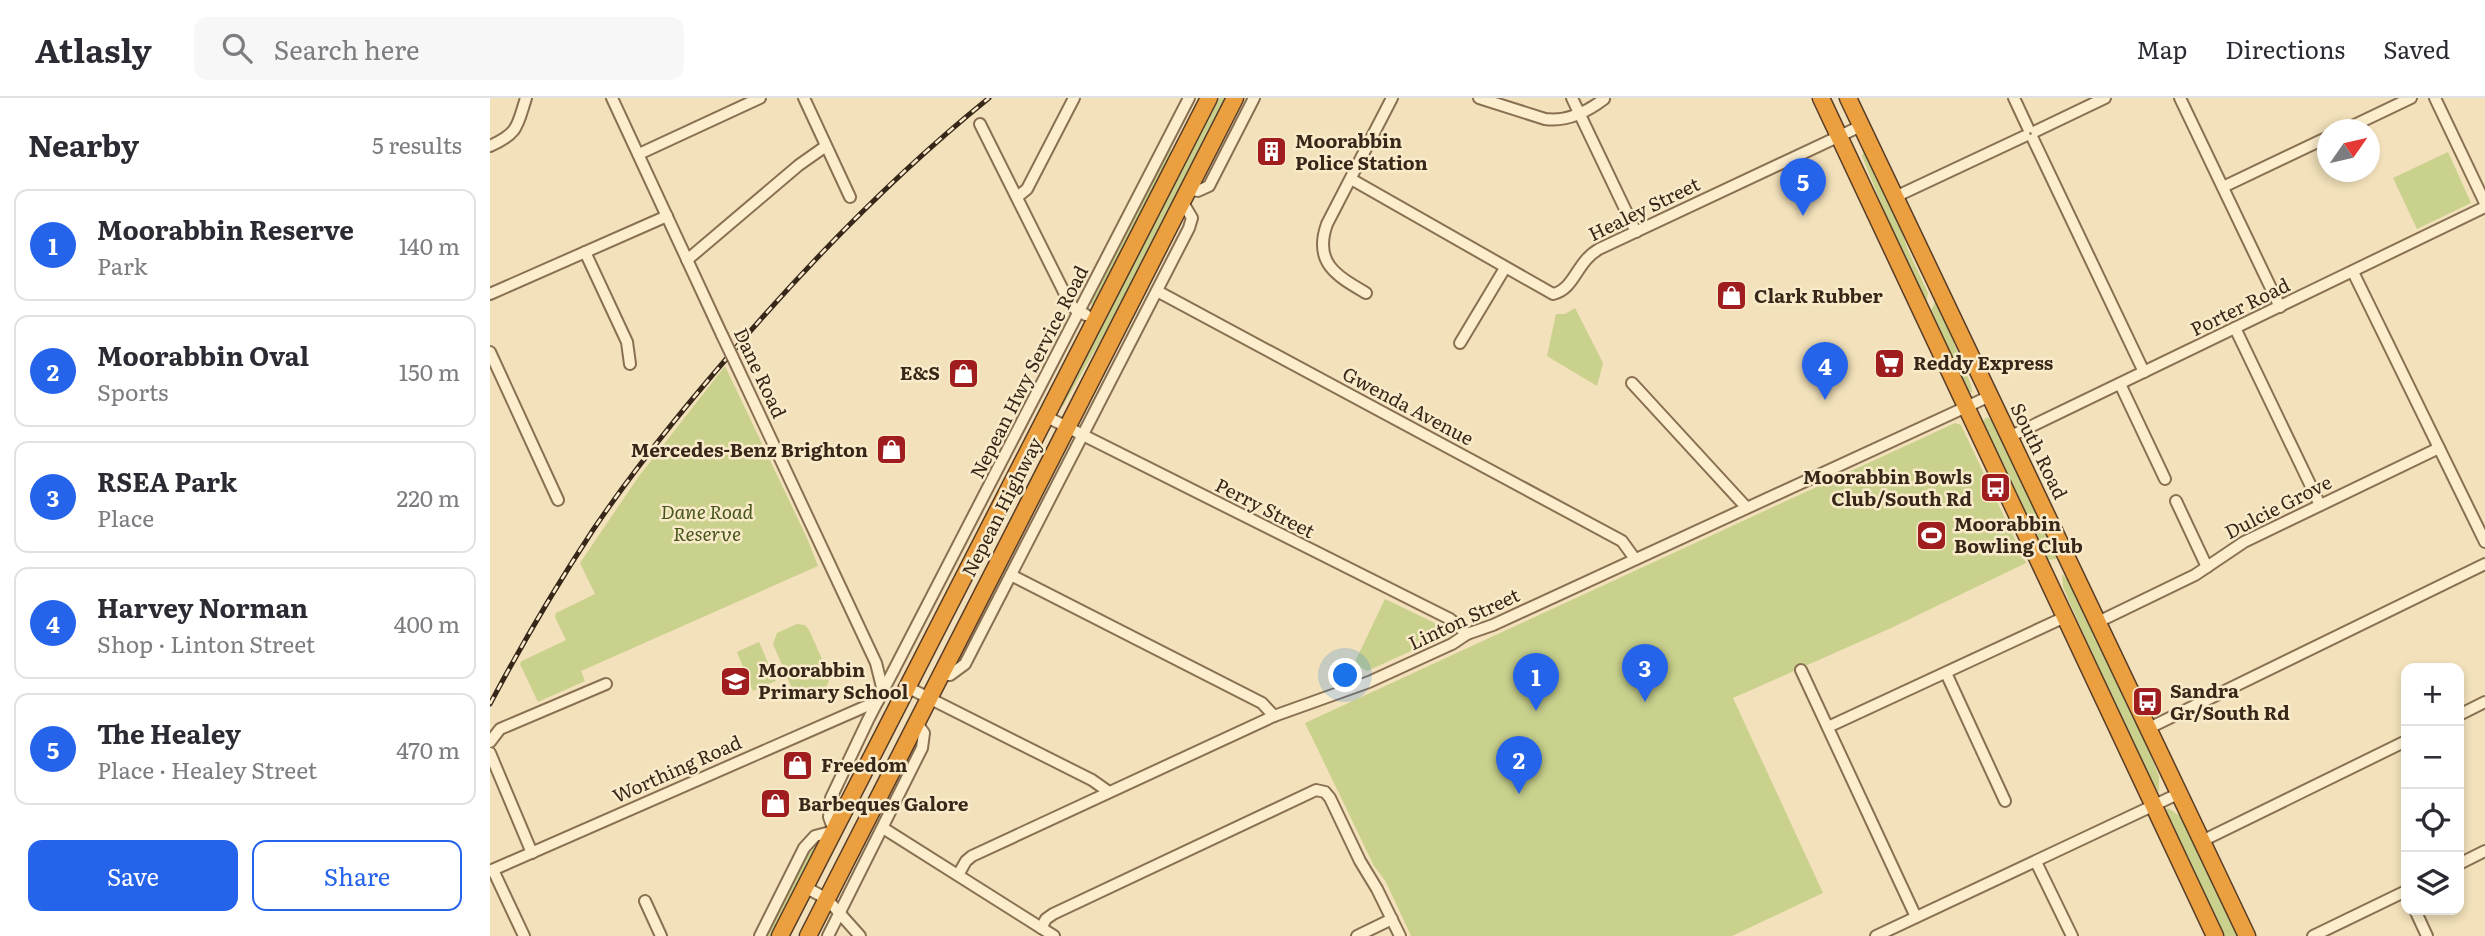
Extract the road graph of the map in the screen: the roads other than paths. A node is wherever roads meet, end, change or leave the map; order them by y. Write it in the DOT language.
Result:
graph roads {
  1 [pos="526,98"];
  2 [pos="612,98"];
  3 [pos="761,98"];
  4 [pos="804,98"];
  5 [pos="1074,98"];
  6 [pos="1189,98"];
  7 [pos="1209,98"];
  8 [pos="1235,98"];
  9 [pos="1254,98"];
  10 [pos="1392,98"];
  11 [pos="1479,98"];
  12 [pos="1605,98"];
  13 [pos="1821,98"];
  14 [pos="1848,98"];
  15 [pos="2014,98"];
  16 [pos="2105,98"];
  17 [pos="2180,98"];
  18 [pos="2411,98"];
  19 [pos="2435,98"];
  20 [pos="1576,106"];
  21 [pos="2367,119"];
  22 [pos="980,124"];
  23 [pos="1861,126"];
  24 [pos="2031,133"];
  25 [pos="1839,137"];
  26 [pos="1169,138"];
  27 [pos="2317,142"];
  28 [pos="490,146"];
  29 [pos="826,146"];
  30 [pos="639,154"];
  31 [pos="1179,156"];
  32 [pos="1351,179"];
  33 [pos="2223,187"];
  34 [pos="1185,195"];
  35 [pos="850,197"];
  36 [pos="1017,197"];
  37 [pos="1895,197"];
  38 [pos="2485,205"];
  39 [pos="667,216"];
  40 [pos="1636,232"];
  41 [pos="584,252"];
  42 [pos="687,260"];
  43 [pos="1505,268"];
  44 [pos="2353,272"];
  45 [pos="1157,291"];
  46 [pos="1941,292"];
  47 [pos="1366,293"];
  48 [pos="490,294"];
  49 [pos="2280,307"];
  50 [pos="1923,312"];
  51 [pos="1087,315"];
  52 [pos="2235,328"];
  53 [pos="1460,343"];
  54 [pos="490,352"];
  55 [pos="629,364"];
  56 [pos="2144,372"];
  57 [pos="1632,383"];
  58 [pos="2119,384"];
  59 [pos="1990,397"];
  60 [pos="1967,407"];
  61 [pos="1045,416"];
  62 [pos="1067,427"];
  63 [pos="1083,435"];
  64 [pos="2009,437"];
  65 [pos="2439,448"];
  66 [pos="2165,478"];
  67 [pos="558,500"];
  68 [pos="2176,501"];
  69 [pos="2320,505"];
  70 [pos="1746,507"];
  71 [pos="2485,542"];
  72 [pos="1635,559"];
  73 [pos="2069,561"];
  74 [pos="2485,564"];
  75 [pos="2207,567"];
  76 [pos="2045,573"];
  77 [pos="1011,575"];
  78 [pos="2065,617"];
  79 [pos="2098,622"];
  80 [pos="1467,634"];
  81 [pos="922,658"];
  82 [pos="899,660"];
  83 [pos="876,663"];
  84 [pos="1801,670"];
  85 [pos="1946,673"];
  86 [pos="891,675"];
  87 [pos="939,675"];
  88 [pos="606,684"];
  89 [pos="907,687"];
  90 [pos="881,696"];
  91 [pos="928,697"];
  92 [pos="2485,702"];
  93 [pos="2464,712"];
  94 [pos="1274,716"];
  95 [pos="916,722"];
  96 [pos="1828,727"];
  97 [pos="2149,729"];
  98 [pos="490,742"];
  99 [pos="2401,743"];
  100 [pos="490,753"];
  101 [pos="1109,792"];
  102 [pos="2180,793"];
  103 [pos="2005,801"];
  104 [pos="2154,806"];
  105 [pos="883,828"];
  106 [pos="834,831"];
  107 [pos="2202,841"];
  108 [pos="2485,851"];
  109 [pos="532,853"];
  110 [pos="2036,862"];
  111 [pos="2464,862"];
  112 [pos="491,871"];
  113 [pos="958,875"];
  114 [pos="805,887"];
  115 [pos="2401,893"];
  116 [pos="827,899"];
  117 [pos="645,901"];
  118 [pos="840,914"];
  119 [pos="2416,915"];
  120 [pos="1916,917"];
  121 [pos="1392,919"];
  122 [pos="1041,928"];
  123 [pos="524,936"];
  124 [pos="661,936"];
  125 [pos="760,936"];
  126 [pos="780,936"];
  127 [pos="808,936"];
  128 [pos="828,936"];
  129 [pos="860,936"];
  130 [pos="1054,936"];
  131 [pos="1357,936"];
  132 [pos="1400,936"];
  133 [pos="1876,936"];
  134 [pos="2071,936"];
  135 [pos="2215,936"];
  136 [pos="2247,936"];
  137 [pos="2312,936"];
  138 [pos="2427,936"];
  1 -- 28 [label="street"];
  2 -- 30 [label="street, Dane Road"];
  3 -- 30 [label="street"];
  4 -- 29 [label="street"];
  5 -- 36 [label="street"];
  6 -- 26 [label="street, Nepean Hwy Service Road"];
  7 -- 31 [label="highway, Nepean Highway"];
  8 -- 34 [label="highway, Nepean Highway"];
  9 -- 34 [label="street"];
  10 -- 32 [label="street"];
  11 -- 20 [label="street"];
  12 -- 20 [label="street"];
  13 -- 25 [label="highway"];
  14 -- 23 [label="highway, South Road"];
  15 -- 24 [label="street"];
  16 -- 24 [label="street"];
  17 -- 33 [label="street"];
  18 -- 21 [label="street"];
  19 -- 38 [label="street"];
  20 -- 40 [label="street"];
  22 -- 36 [label="street"];
  23 -- 25 [label="street, Healey Street"];
  23 -- 37 [label="highway, South Road"];
  24 -- 37 [label="street"];
  24 -- 56 [label="street"];
  25 -- 40 [label="street, Healey Street"];
  25 -- 50 [label="highway"];
  26 -- 31 [label="street"];
  26 -- 51 [label="street, Nepean Hwy Service Road"];
  27 -- 33 [label="street"];
  29 -- 35 [label="street"];
  29 -- 42 [label="street"];
  30 -- 39 [label="street, Dane Road"];
  31 -- 51 [label="highway, Nepean Highway"];
  32 -- 43 [label="street, Healey Street"];
  32 -- 47 [label="street"];
  33 -- 49 [label="street"];
  34 -- 45 [label="street"];
  34 -- 62 [label="highway, Nepean Highway"];
  36 -- 51 [label="street"];
  37 -- 46 [label="highway, South Road"];
  38 -- 44 [label="street, Porter Road"];
  39 -- 41 [label="street"];
  39 -- 42 [label="street, Dane Road"];
  40 -- 43 [label="street, Healey Street"];
  41 -- 48 [label="street"];
  41 -- 55 [label="street"];
  42 -- 83 [label="street, Dane Road, bridge"];
  43 -- 53 [label="street"];
  44 -- 49 [label="street, Porter Road"];
  44 -- 65 [label="street"];
  45 -- 63 [label="street"];
  45 -- 72 [label="street, Gwenda Avenue"];
  46 -- 50 [label="highway"];
  46 -- 59 [label="highway, South Road"];
  49 -- 52 [label="street, Porter Road"];
  50 -- 60 [label="highway"];
  51 -- 61 [label="highway, Nepean Highway"];
  51 -- 82 [label="street, Nepean Hwy Service Road"];
  52 -- 56 [label="street, Porter Road"];
  52 -- 69 [label="street"];
  54 -- 67 [label="street"];
  56 -- 58 [label="street, Porter Road"];
  57 -- 70 [label="street"];
  58 -- 64 [label="street, Porter Road"];
  58 -- 66 [label="street"];
  59 -- 60 [label="street, Linton Street"];
  59 -- 64 [label="highway, South Road"];
  60 -- 70 [label="street, Linton Street"];
  60 -- 76 [label="highway"];
  61 -- 62 [label="street, Perry Street"];
  61 -- 81 [label="highway, Nepean Highway"];
  62 -- 63 [label="street, Perry Street"];
  62 -- 87 [label="highway, Nepean Highway"];
  63 -- 77 [label="street"];
  63 -- 80 [label="street, Perry Street"];
  64 -- 73 [label="highway, South Road"];
  65 -- 69 [label="street, Dulcie Grove"];
  65 -- 71 [label="street"];
  68 -- 75 [label="street"];
  69 -- 75 [label="street, Dulcie Grove"];
  70 -- 72 [label="street, Linton Street"];
  72 -- 80 [label="street, Linton Street"];
  73 -- 76 [label="highway"];
  73 -- 79 [label="highway, South Road"];
  74 -- 97 [label="street"];
  75 -- 79 [label="street, Dulcie Grove"];
  76 -- 78 [label="highway"];
  77 -- 87 [label="street"];
  77 -- 94 [label="street"];
  78 -- 85 [label="street"];
  78 -- 104 [label="highway"];
  79 -- 97 [label="highway, South Road"];
  80 -- 94 [label="street, Linton Street"];
  81 -- 82 [label="street"];
  81 -- 89 [label="highway, Nepean Highway"];
  82 -- 86 [label="street, Nepean Hwy Service Road"];
  83 -- 86 [label="street, Dane Road"];
  83 -- 90 [label="street, Dane Road"];
  84 -- 96 [label="street"];
  85 -- 96 [label="street"];
  85 -- 103 [label="street"];
  86 -- 90 [label="street, Nepean Hwy Service Road"];
  87 -- 91 [label="highway, Nepean Highway"];
  88 -- 98 [label="street"];
  89 -- 91 [label="street"];
  89 -- 106 [label="highway, Nepean Highway"];
  90 -- 106 [label="street, Nepean Hwy Service Road"];
  90 -- 109 [label="street, Worthing Road"];
  91 -- 95 [label="highway, Nepean Highway"];
  91 -- 101 [label="street"];
  92 -- 93 [label="street"];
  94 -- 101 [label="street, Linton Street"];
  95 -- 105 [label="street"];
  95 -- 116 [label="highway, Nepean Highway"];
  96 -- 120 [label="street"];
  97 -- 102 [label="highway, South Road"];
  99 -- 107 [label="street"];
  100 -- 109 [label="street"];
  101 -- 113 [label="street, Linton Street"];
  102 -- 104 [label="street"];
  102 -- 107 [label="highway, South Road"];
  104 -- 110 [label="street"];
  104 -- 135 [label="highway"];
  105 -- 113 [label="street"];
  105 -- 118 [label="street"];
  106 -- 114 [label="highway, Nepean Highway"];
  106 -- 125 [label="street"];
  107 -- 136 [label="highway, South Road"];
  108 -- 111 [label="street"];
  109 -- 112 [label="street, Worthing Road"];
  110 -- 120 [label="street"];
  110 -- 134 [label="street"];
  112 -- 123 [label="street"];
  113 -- 122 [label="street"];
  114 -- 116 [label="street"];
  114 -- 126 [label="highway, Nepean Highway"];
  115 -- 137 [label="street"];
  116 -- 118 [label="street"];
  116 -- 127 [label="highway, Nepean Highway"];
  117 -- 124 [label="street"];
  118 -- 128 [label="street"];
  118 -- 129 [label="street"];
  119 -- 138 [label="street"];
  120 -- 133 [label="street"];
  121 -- 122 [label="street"];
  121 -- 131 [label="street"];
  121 -- 132 [label="street"];
  122 -- 130 [label="street"];
}
